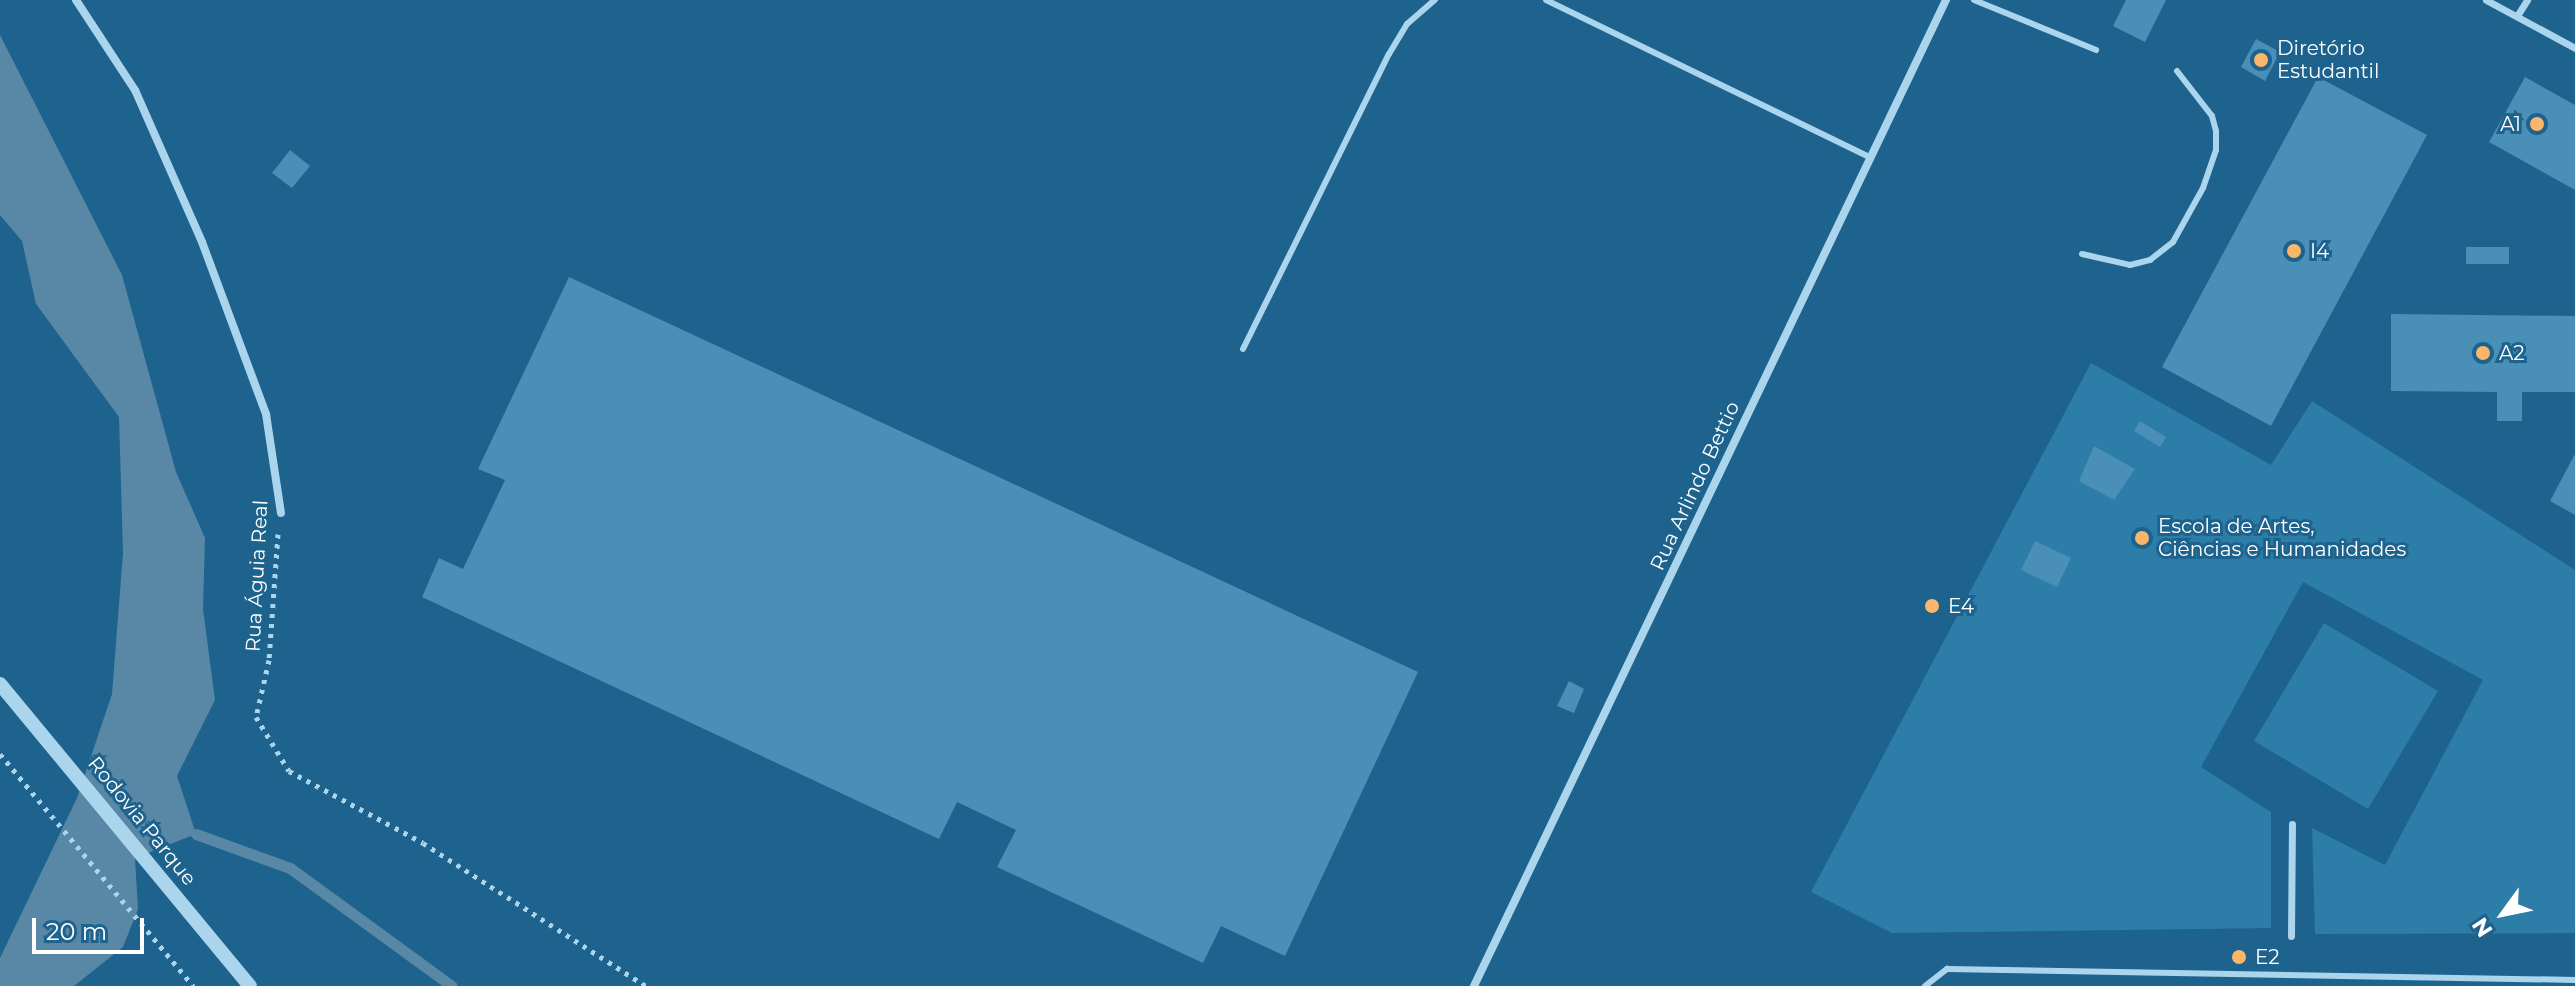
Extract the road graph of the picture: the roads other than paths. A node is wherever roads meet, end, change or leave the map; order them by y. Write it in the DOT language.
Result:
graph roads {
  1 [pos="76,0"];
  2 [pos="1435,0"];
  3 [pos="1546,0"];
  4 [pos="1946,0"];
  5 [pos="1974,0"];
  6 [pos="2486,0"];
  7 [pos="2527,0"];
  8 [pos="2517,16"];
  9 [pos="2575,48"];
  10 [pos="2096,50"];
  11 [pos="2177,71"];
  12 [pos="1870,157"];
  13 [pos="2082,254"];
  14 [pos="1243,349"];
  15 [pos="281,513"];
  16 [pos="0,684"];
  17 [pos="2292,824"];
  18 [pos="2291,936"];
  19 [pos="2575,980"];
  20 [pos="250,986"];
  21 [pos="1474,986"];
  22 [pos="1925,986"];
  1 -- 15 [label="street, Rua Águia Real"];
  2 -- 14 [label="lane"];
  3 -- 12 [label="lane"];
  4 -- 12 [label="street, Rua Arlindo Bettio"];
  5 -- 10 [label="lane"];
  6 -- 8 [label="street"];
  7 -- 8 [label="street"];
  8 -- 9 [label="street"];
  11 -- 13 [label="lane"];
  12 -- 21 [label="street, Rua Arlindo Bettio"];
  16 -- 20 [label="street, Rodovia Parque"];
  17 -- 18 [label="street"];
  19 -- 22 [label="lane"];
}
